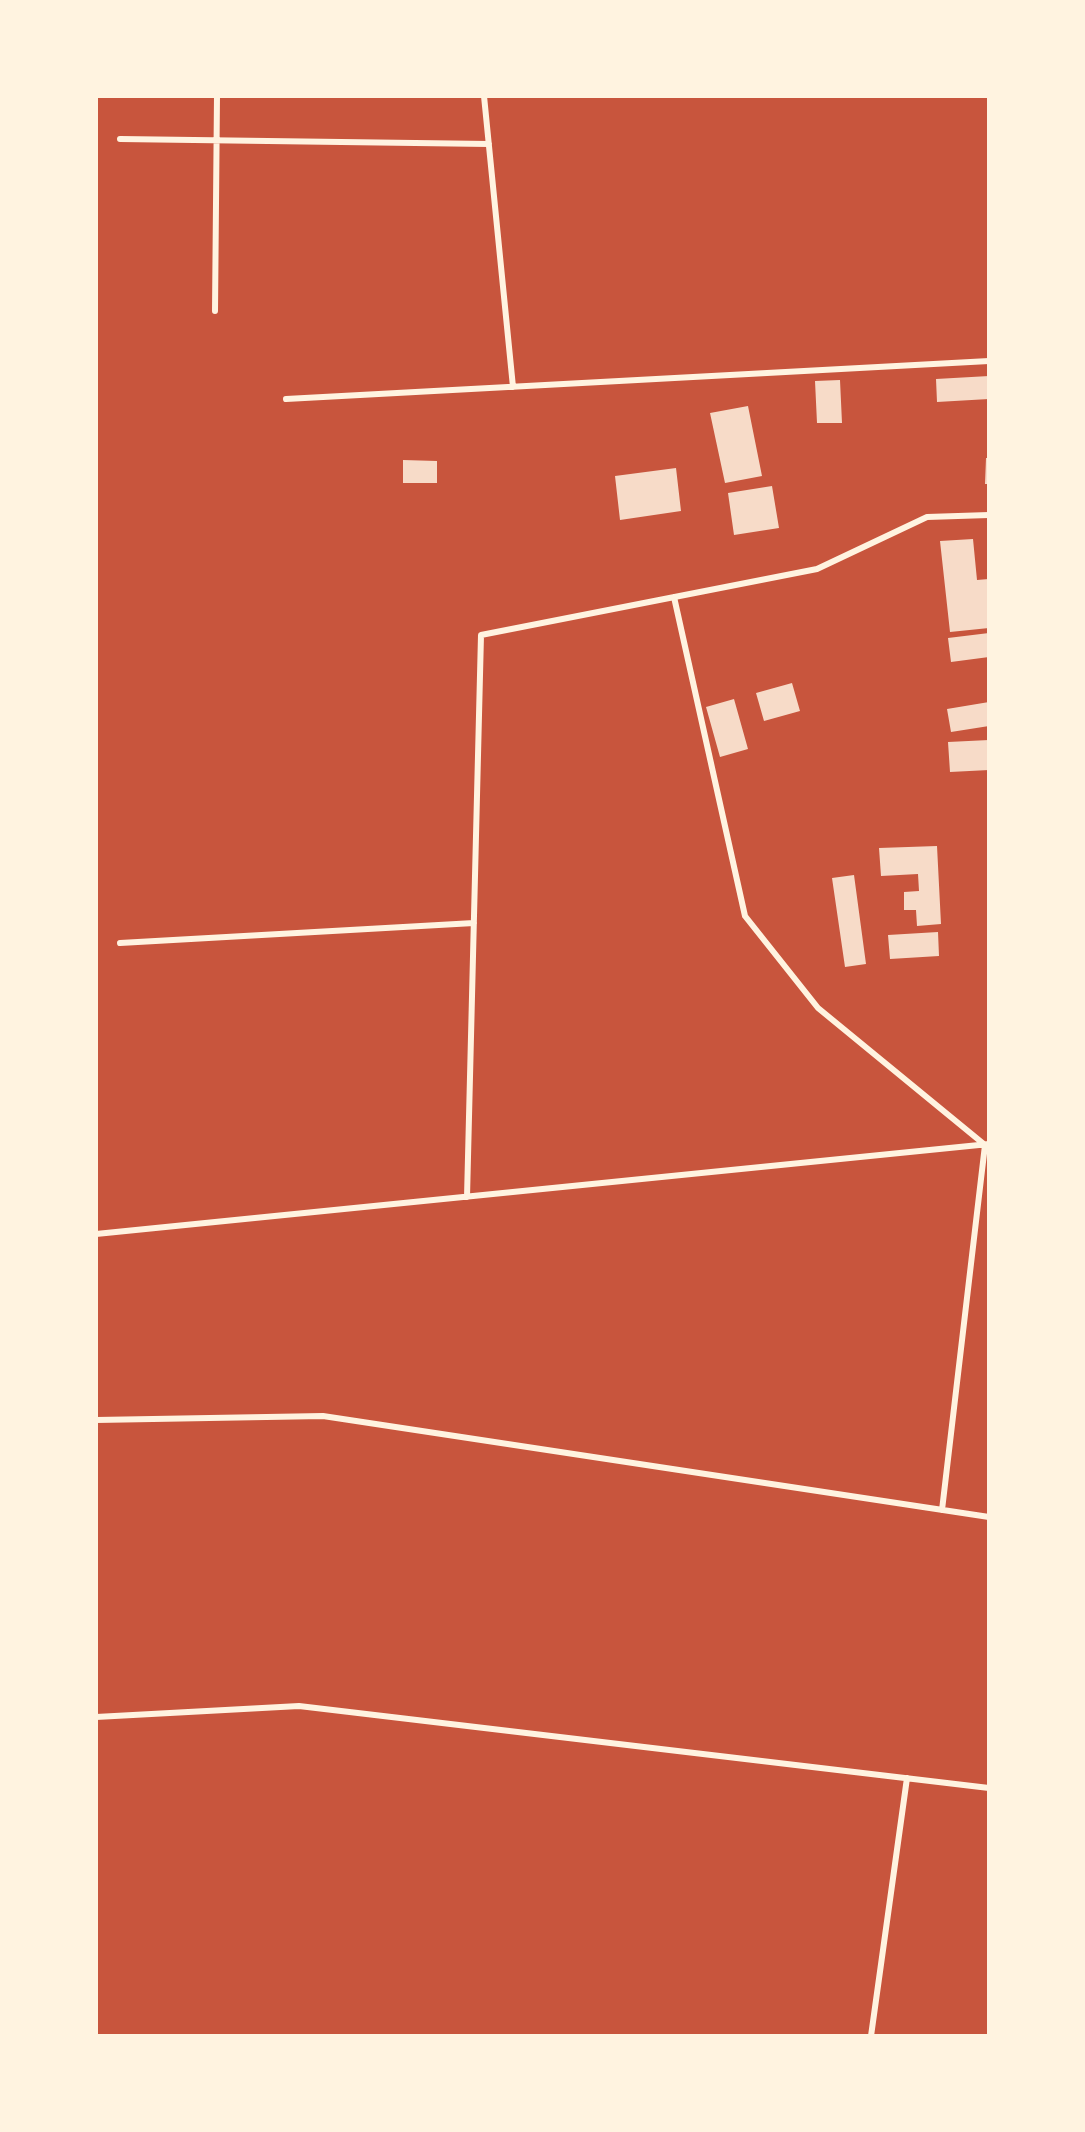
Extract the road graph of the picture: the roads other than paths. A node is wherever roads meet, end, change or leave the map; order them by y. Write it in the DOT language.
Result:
graph roads {
  1 [pos="217,96"];
  2 [pos="484,96"];
  3 [pos="120,139"];
  4 [pos="216,140"];
  5 [pos="489,144"];
  6 [pos="214,310"];
  7 [pos="989,362"];
  8 [pos="513,387"];
  9 [pos="286,399"];
  10 [pos="989,515"];
  11 [pos="674,597"];
  12 [pos="474,923"];
  13 [pos="120,943"];
  14 [pos="987,1145"];
  15 [pos="467,1197"];
  16 [pos="96,1234"];
  17 [pos="96,1420"];
  18 [pos="942,1510"];
  19 [pos="989,1517"];
  20 [pos="96,1717"];
  21 [pos="908,1778"];
  22 [pos="989,1788"];
  23 [pos="871,2036"];
  1 -- 4 [label="street"];
  2 -- 5 [label="street"];
  3 -- 4 [label="street"];
  4 -- 5 [label="street"];
  4 -- 6 [label="street"];
  5 -- 8 [label="street"];
  7 -- 8 [label="street"];
  8 -- 9 [label="street"];
  10 -- 11 [label="street"];
  11 -- 12 [label="street"];
  11 -- 14 [label="street"];
  12 -- 13 [label="street"];
  12 -- 15 [label="street"];
  14 -- 15 [label="street"];
  14 -- 18 [label="street"];
  15 -- 16 [label="street"];
  17 -- 18 [label="street"];
  18 -- 19 [label="street"];
  20 -- 21 [label="street"];
  21 -- 22 [label="street"];
  21 -- 23 [label="street"];
}
